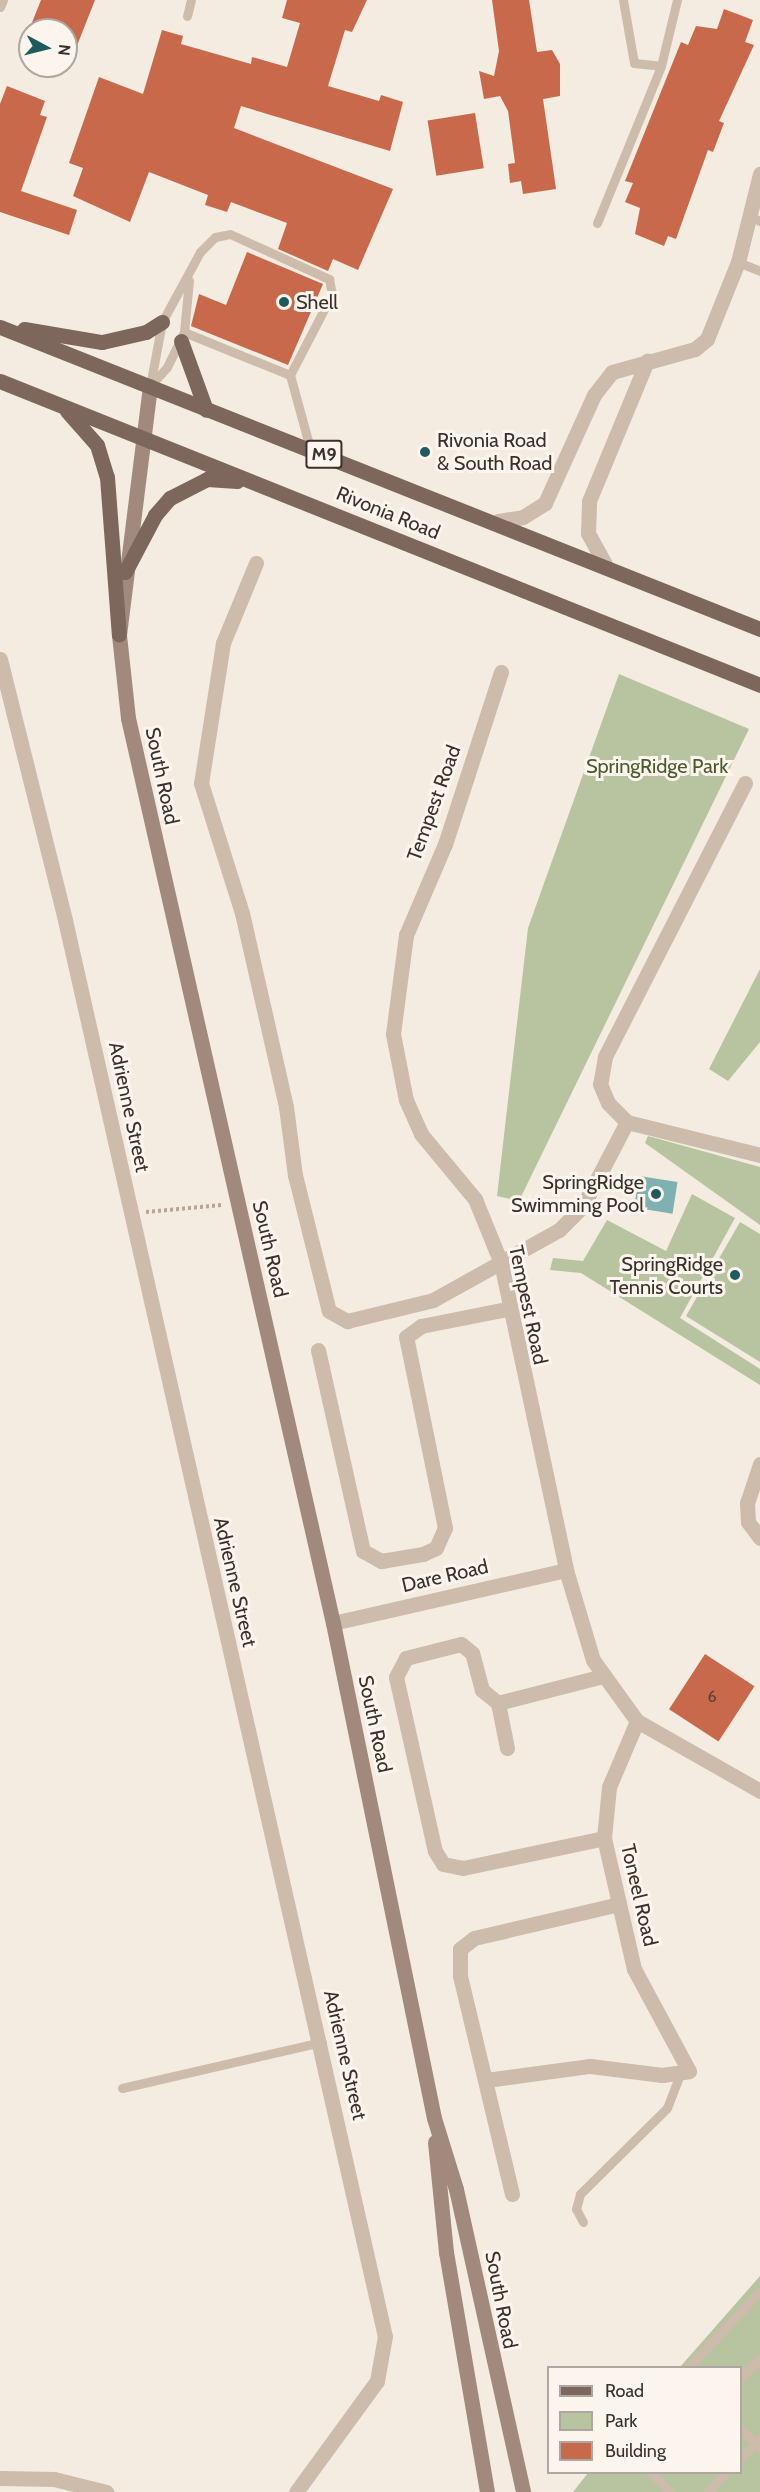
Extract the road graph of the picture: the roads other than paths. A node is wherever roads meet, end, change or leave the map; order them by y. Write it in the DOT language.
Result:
graph roads {
  1 [pos="3,0"];
  2 [pos="191,0"];
  3 [pos="623,0"];
  4 [pos="677,0"];
  5 [pos="0,7"];
  6 [pos="188,16"];
  7 [pos="661,66"];
  8 [pos="760,174"];
  9 [pos="756,219"];
  10 [pos="597,223"];
  11 [pos="738,262"];
  12 [pos="760,271"];
  13 [pos="189,275"];
  14 [pos="162,322"];
  15 [pos="0,326"];
  16 [pos="183,336"];
  17 [pos="647,361"];
  18 [pos="290,375"];
  19 [pos="0,381"];
  20 [pos="150,386"];
  21 [pos="58,403"];
  22 [pos="206,410"];
  23 [pos="145,437"];
  24 [pos="310,448"];
  25 [pos="261,484"];
  26 [pos="498,521"];
  27 [pos="256,563"];
  28 [pos="605,564"];
  29 [pos="125,572"];
  30 [pos="760,629"];
  31 [pos="119,634"];
  32 [pos="0,659"];
  33 [pos="501,672"];
  34 [pos="760,685"];
  35 [pos="745,783"];
  36 [pos="627,1122"];
  37 [pos="760,1155"];
  38 [pos="501,1263"];
  39 [pos="507,1309"];
  40 [pos="318,1350"];
  41 [pos="760,1464"];
  42 [pos="760,1538"];
  43 [pos="566,1570"];
  44 [pos="333,1623"];
  45 [pos="603,1677"];
  46 [pos="498,1703"];
  47 [pos="637,1721"];
  48 [pos="507,1748"];
  49 [pos="760,1791"];
  50 [pos="604,1838"];
  51 [pos="620,1904"];
  52 [pos="322,2042"];
  53 [pos="685,2071"];
  54 [pos="486,2080"];
  55 [pos="122,2088"];
  56 [pos="434,2118"];
  57 [pos="512,2194"];
  58 [pos="582,2222"];
  59 [pos="760,2291"];
  60 [pos="760,2358"];
  61 [pos="689,2366"];
  62 [pos="742,2377"];
  63 [pos="742,2430"];
  64 [pos="759,2444"];
  65 [pos="742,2457"];
  66 [pos="652,2474"];
  67 [pos="724,2474"];
  68 [pos="0,2478"];
  69 [pos="106,2492"];
  70 [pos="296,2492"];
  71 [pos="487,2492"];
  72 [pos="523,2492"];
  73 [pos="670,2492"];
  74 [pos="706,2492"];
  1 -- 5 [label="lane"];
  2 -- 6 [label="lane"];
  3 -- 7 [label="lane"];
  4 -- 7 [label="lane"];
  7 -- 10 [label="lane"];
  8 -- 9 [label="street"];
  9 -- 11 [label="street"];
  11 -- 12 [label="lane"];
  11 -- 17 [label="street"];
  13 -- 14 [label="lane"];
  13 -- 16 [label="lane"];
  13 -- 18 [label="lane"];
  14 -- 15 [label="main road"];
  14 -- 20 [label="lane"];
  15 -- 20 [label="main road, Rivonia Road / M9"];
  16 -- 18 [label="lane"];
  16 -- 20 [label="lane"];
  16 -- 22 [label="main road"];
  17 -- 26 [label="street"];
  17 -- 28 [label="street"];
  18 -- 24 [label="lane"];
  19 -- 21 [label="main road, Rivonia Road"];
  20 -- 22 [label="main road, Rivonia Road / M9"];
  20 -- 23 [label="street, South Road"];
  21 -- 23 [label="main road, Rivonia Road"];
  21 -- 31 [label="main road"];
  22 -- 24 [label="main road, Rivonia Road / M9"];
  23 -- 25 [label="main road, Rivonia Road"];
  23 -- 29 [label="street, South Road"];
  24 -- 26 [label="main road, Rivonia Road / M9"];
  25 -- 29 [label="main road"];
  25 -- 34 [label="main road, Rivonia Road"];
  26 -- 28 [label="main road, Rivonia Road / M9"];
  27 -- 38 [label="street"];
  28 -- 30 [label="main road, Rivonia Road / M9"];
  29 -- 31 [label="street, South Road"];
  31 -- 44 [label="street, South Road"];
  32 -- 52 [label="street, Adrienne Street"];
  33 -- 38 [label="street, Tempest Road"];
  35 -- 36 [label="street"];
  36 -- 37 [label="street"];
  36 -- 38 [label="street"];
  38 -- 39 [label="street, Tempest Road"];
  39 -- 40 [label="street"];
  39 -- 43 [label="street, Tempest Road"];
  41 -- 42 [label="street"];
  43 -- 44 [label="street, Dare Road"];
  43 -- 45 [label="street, Tempest Road"];
  44 -- 56 [label="street, South Road"];
  45 -- 46 [label="street"];
  45 -- 47 [label="street, Tempest Road"];
  46 -- 48 [label="street"];
  46 -- 50 [label="street"];
  47 -- 49 [label="street, Tempest Road"];
  47 -- 50 [label="street, Toneel Road"];
  50 -- 51 [label="street, Toneel Road"];
  51 -- 53 [label="street, Toneel Road"];
  51 -- 54 [label="street"];
  52 -- 55 [label="lane"];
  52 -- 70 [label="street, Adrienne Street"];
  53 -- 54 [label="street"];
  53 -- 58 [label="lane"];
  54 -- 57 [label="street"];
  56 -- 71 [label="street, South Road"];
  56 -- 72 [label="street, South Road"];
  59 -- 61 [label="lane"];
  60 -- 62 [label="lane"];
  63 -- 64 [label="lane"];
  64 -- 65 [label="lane"];
  66 -- 73 [label="lane"];
  67 -- 74 [label="lane"];
  68 -- 69 [label="street"];
}
